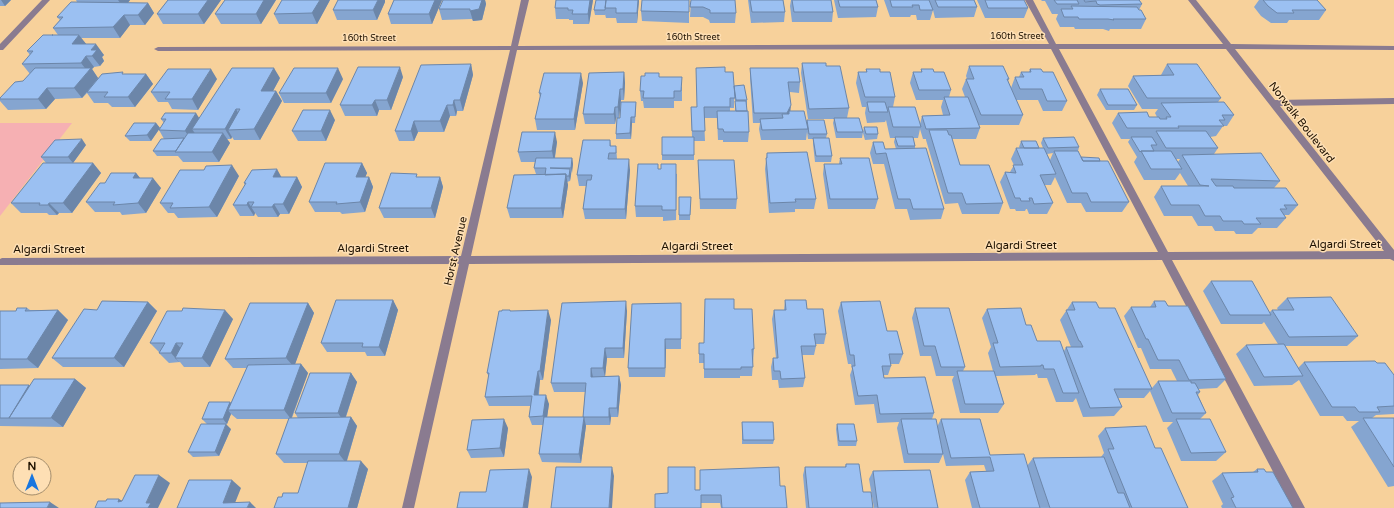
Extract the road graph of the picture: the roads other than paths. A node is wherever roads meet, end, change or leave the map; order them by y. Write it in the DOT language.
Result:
graph roads {
  1 [pos="46,0"];
  2 [pos="524,0"];
  3 [pos="1029,0"];
  4 [pos="1192,0"];
  5 [pos="0,37"];
  6 [pos="10,37"];
  7 [pos="1053,46"];
  8 [pos="1228,46"];
  9 [pos="0,48"];
  10 [pos="514,48"];
  11 [pos="1394,48"];
  12 [pos="158,49"];
  13 [pos="1394,101"];
  14 [pos="1274,103"];
  15 [pos="1165,256"];
  16 [pos="1393,256"];
  17 [pos="465,260"];
  18 [pos="2,262"];
  19 [pos="408,508"];
  20 [pos="1299,508"];
  1 -- 6 [label="street"];
  2 -- 10 [label="street, Horst Avenue"];
  3 -- 7 [label="street"];
  4 -- 8 [label="street, Norwalk Boulevard"];
  5 -- 6 [label="street"];
  6 -- 9 [label="street"];
  7 -- 8 [label="street, 160th Street"];
  7 -- 10 [label="street, 160th Street"];
  7 -- 15 [label="street"];
  8 -- 11 [label="street, 160th Street"];
  8 -- 14 [label="street, Norwalk Boulevard"];
  10 -- 12 [label="street, 160th Street"];
  10 -- 17 [label="street, Horst Avenue"];
  13 -- 14 [label="street"];
  14 -- 16 [label="street, Norwalk Boulevard"];
  15 -- 16 [label="street, Algardi Street"];
  15 -- 17 [label="street, Algardi Street"];
  15 -- 20 [label="street"];
  17 -- 18 [label="street, Algardi Street"];
  17 -- 19 [label="street, Horst Avenue"];
}
